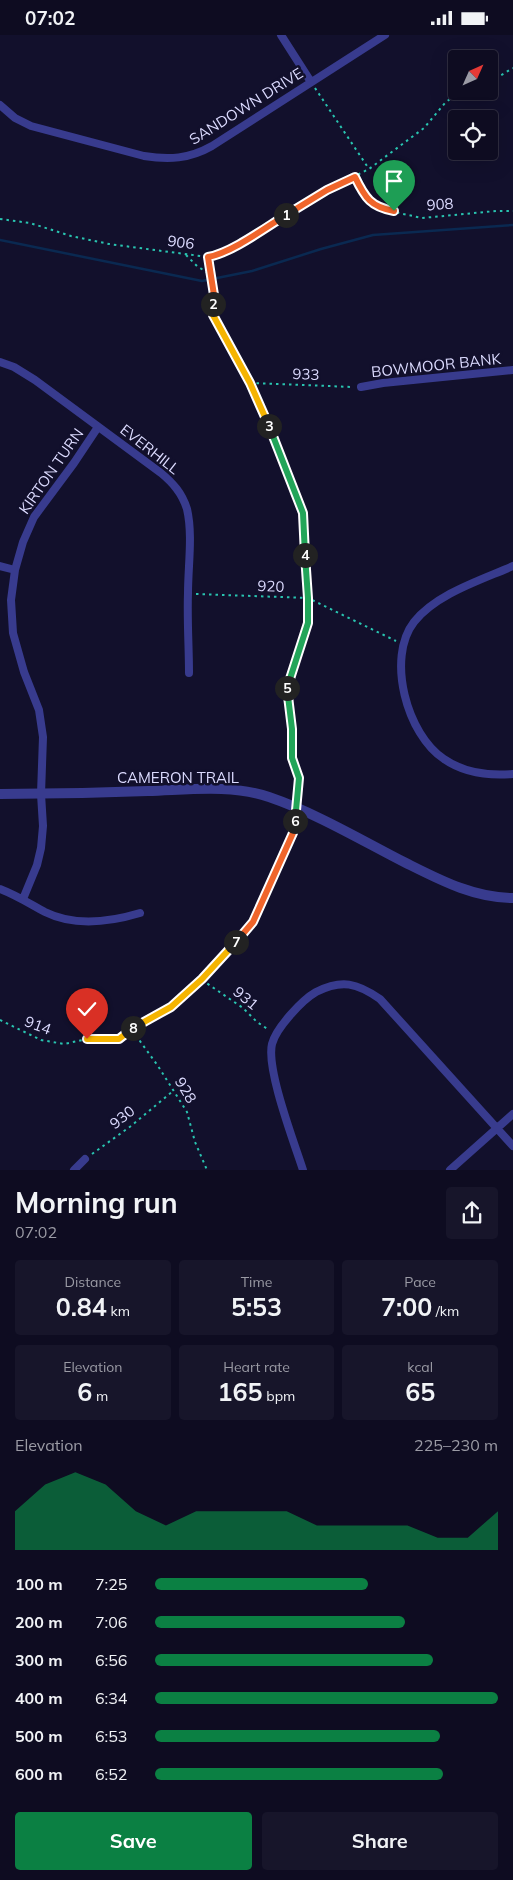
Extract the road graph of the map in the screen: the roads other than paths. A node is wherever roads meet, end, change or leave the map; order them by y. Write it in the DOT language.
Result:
graph roads {
  1 [pos="281,35"];
  2 [pos="385,35"];
  3 [pos="311,82"];
  4 [pos="0,105"];
  5 [pos="0,362"];
  6 [pos="513,370"];
  7 [pos="362,387"];
  8 [pos="98,427"];
  9 [pos="0,566"];
  10 [pos="513,566"];
  11 [pos="15,571"];
  12 [pos="189,673"];
  13 [pos="513,774"];
  14 [pos="0,794"];
  15 [pos="41,794"];
  16 [pos="0,889"];
  17 [pos="513,898"];
  18 [pos="23,899"];
  19 [pos="140,913"];
  20 [pos="513,1114"];
  21 [pos="497,1129"];
  22 [pos="513,1146"];
  23 [pos="85,1159"];
  24 [pos="74,1170"];
  25 [pos="303,1170"];
  26 [pos="450,1170"];
  1 -- 3 [label="street"];
  2 -- 3 [label="street, SANDOWN DRIVE"];
  3 -- 4 [label="street, SANDOWN DRIVE"];
  5 -- 8 [label="street, EVERHILL"];
  6 -- 7 [label="street, BOWMOOR BANK"];
  8 -- 11 [label="street, KIRTON TURN"];
  8 -- 12 [label="street, EVERHILL"];
  9 -- 11 [label="street"];
  10 -- 13 [label="street"];
  11 -- 15 [label="street, KIRTON TURN"];
  14 -- 15 [label="street, CAMERON TRAIL"];
  15 -- 17 [label="street, CAMERON TRAIL"];
  15 -- 18 [label="street, KIRTON TURN"];
  16 -- 18 [label="street"];
  18 -- 19 [label="street"];
  20 -- 21 [label="street"];
  21 -- 22 [label="street"];
  21 -- 25 [label="street"];
  21 -- 26 [label="street"];
  23 -- 24 [label="street"];
}
